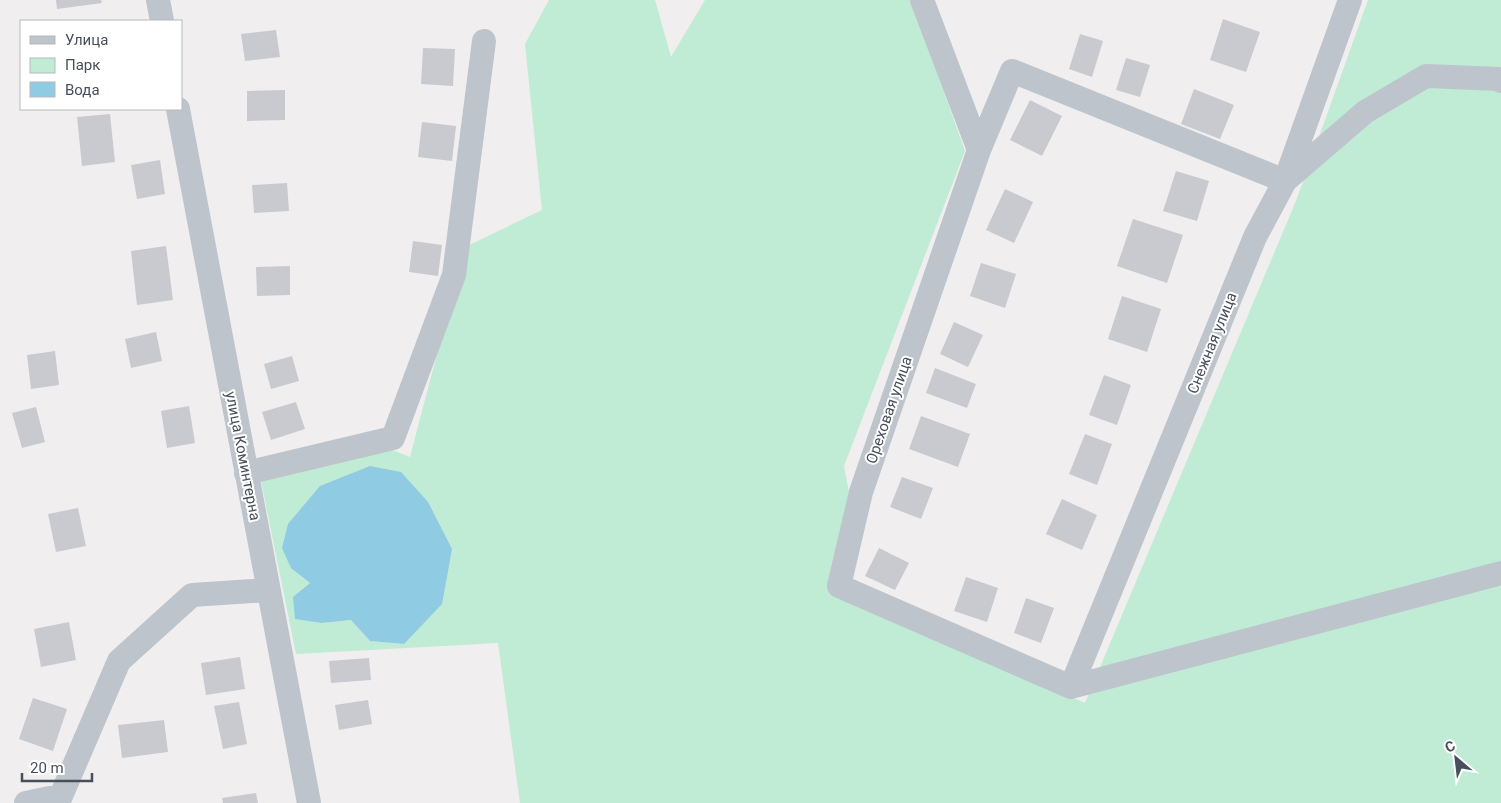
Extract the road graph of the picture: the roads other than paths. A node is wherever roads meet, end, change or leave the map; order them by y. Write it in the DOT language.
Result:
graph roads {
  1 [pos="158,0"];
  2 [pos="922,0"];
  3 [pos="1350,0"];
  4 [pos="162,20"];
  5 [pos="484,41"];
  6 [pos="1501,81"];
  7 [pos="178,110"];
  8 [pos="979,150"];
  9 [pos="1286,181"];
  10 [pos="246,473"];
  11 [pos="1501,573"];
  12 [pos="268,590"];
  13 [pos="1071,687"];
  14 [pos="58,800"];
  15 [pos="26,803"];
  16 [pos="309,803"];
  1 -- 4 [label="street"];
  2 -- 8 [label="street"];
  3 -- 9 [label="street, Снежная улица"];
  5 -- 10 [label="street"];
  6 -- 9 [label="street"];
  7 -- 10 [label="street, улица Коминтерна"];
  8 -- 9 [label="street"];
  8 -- 13 [label="street, Ореховая улица"];
  9 -- 13 [label="street, Снежная улица"];
  10 -- 12 [label="street, улица Коминтерна"];
  11 -- 13 [label="street"];
  12 -- 14 [label="street"];
  12 -- 16 [label="street, улица Коминтерна"];
  14 -- 15 [label="street"];
}
